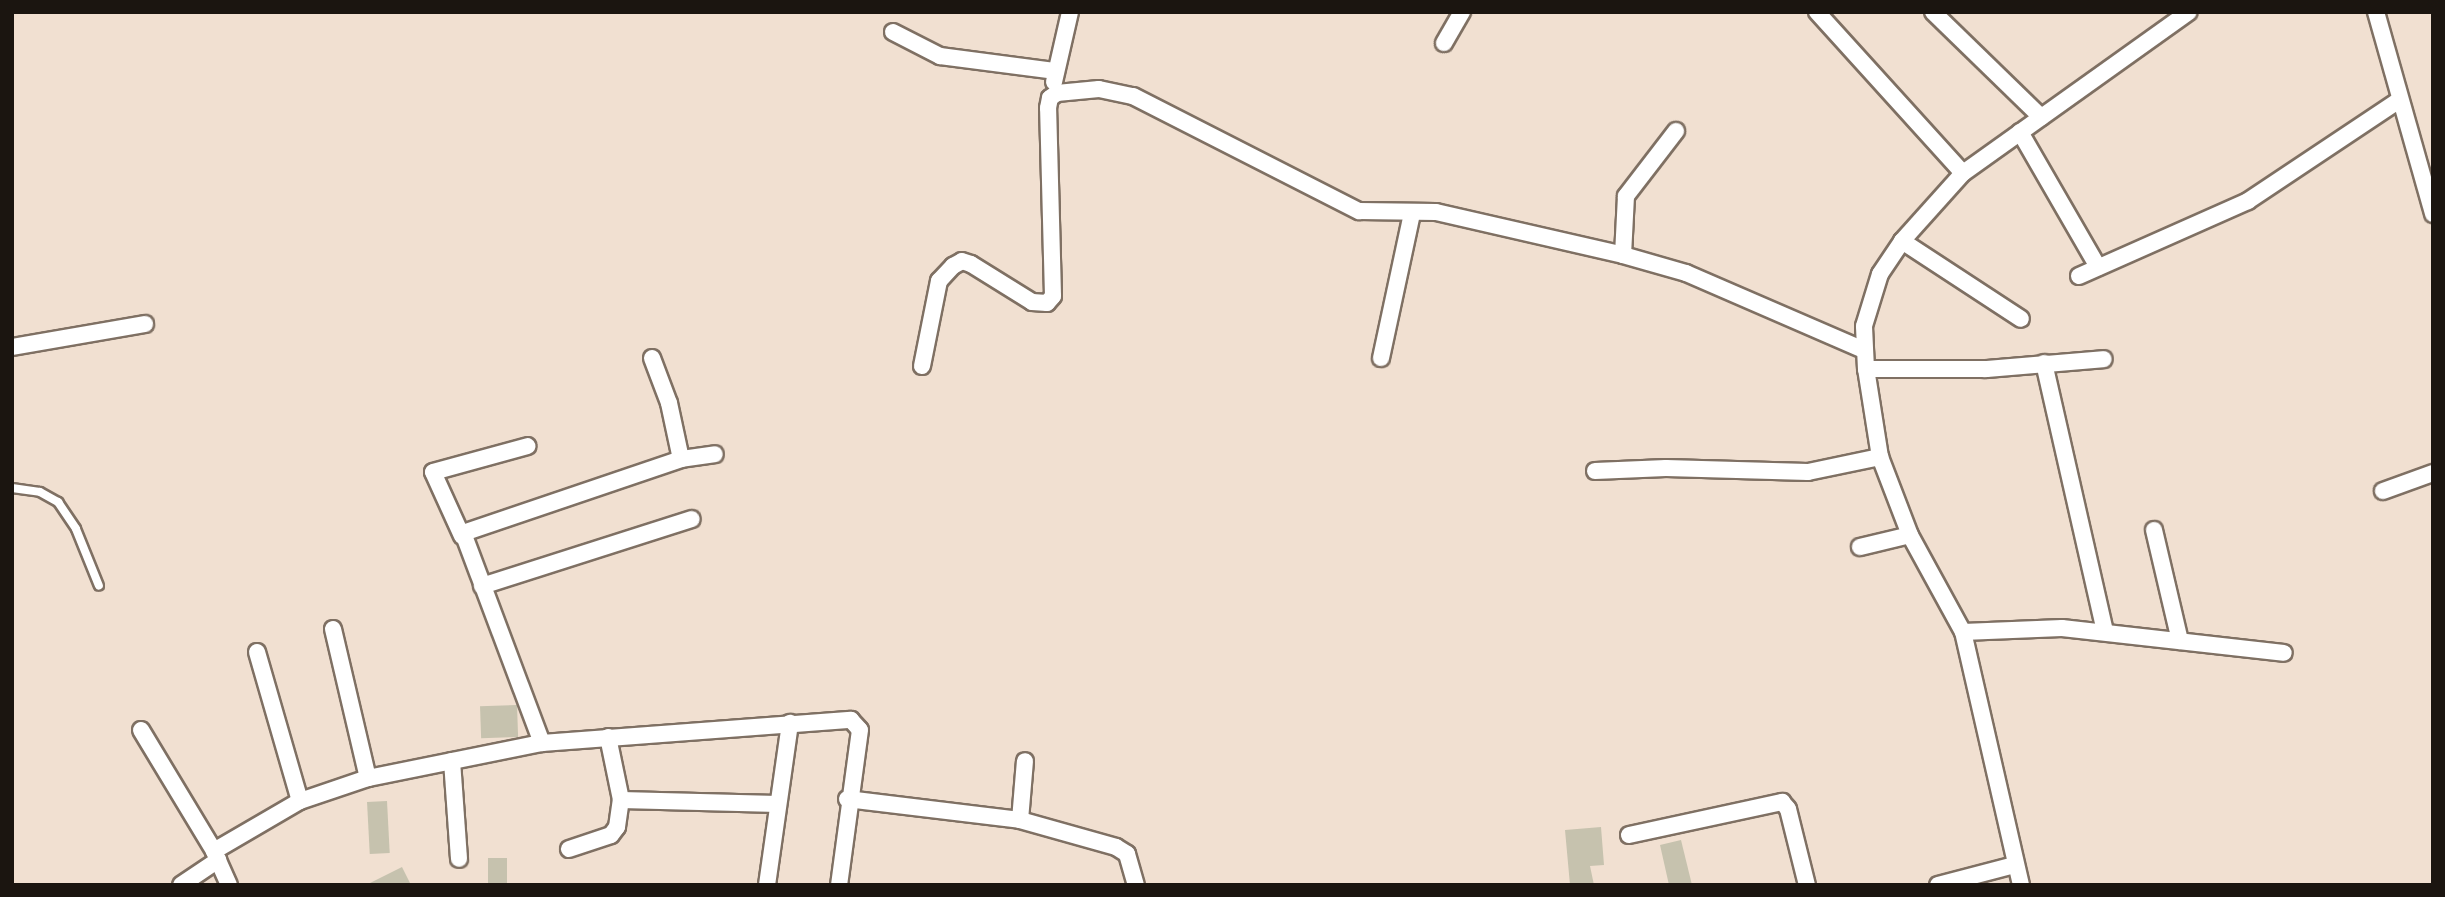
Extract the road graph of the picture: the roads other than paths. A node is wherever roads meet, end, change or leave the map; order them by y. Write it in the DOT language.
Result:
graph roads {
  1 [pos="1070,12"];
  2 [pos="1462,12"];
  3 [pos="1817,12"];
  4 [pos="1933,12"];
  5 [pos="2189,12"];
  6 [pos="2376,12"];
  7 [pos="893,32"];
  8 [pos="1444,43"];
  9 [pos="1056,71"];
  10 [pos="1050,98"];
  11 [pos="2398,101"];
  12 [pos="2040,117"];
  13 [pos="1676,131"];
  14 [pos="2020,132"];
  15 [pos="1963,173"];
  16 [pos="1412,213"];
  17 [pos="2433,214"];
  18 [pos="1902,241"];
  19 [pos="1623,255"];
  20 [pos="2098,267"];
  21 [pos="2079,276"];
  22 [pos="2021,319"];
  23 [pos="145,324"];
  24 [pos="12,347"];
  25 [pos="1864,350"];
  26 [pos="652,358"];
  27 [pos="1381,358"];
  28 [pos="2104,359"];
  29 [pos="2044,363"];
  30 [pos="922,366"];
  31 [pos="1866,369"];
  32 [pos="527,446"];
  33 [pos="715,454"];
  34 [pos="1880,457"];
  35 [pos="681,459"];
  36 [pos="1595,471"];
  37 [pos="2433,474"];
  38 [pos="12,488"];
  39 [pos="2383,491"];
  40 [pos="692,519"];
  41 [pos="2154,530"];
  42 [pos="1910,535"];
  43 [pos="462,536"];
  44 [pos="1860,547"];
  45 [pos="99,586"];
  46 [pos="482,586"];
  47 [pos="333,629"];
  48 [pos="2105,631"];
  49 [pos="1963,632"];
  50 [pos="2180,641"];
  51 [pos="257,652"];
  52 [pos="2284,653"];
  53 [pos="790,723"];
  54 [pos="141,730"];
  55 [pos="608,737"];
  56 [pos="542,743"];
  57 [pos="453,761"];
  58 [pos="1025,761"];
  59 [pos="368,778"];
  60 [pos="847,799"];
  61 [pos="621,800"];
  62 [pos="300,802"];
  63 [pos="778,804"];
  64 [pos="1020,820"];
  65 [pos="1629,835"];
  66 [pos="569,849"];
  67 [pos="216,855"];
  68 [pos="459,859"];
  69 [pos="2015,866"];
  70 [pos="181,885"];
  71 [pos="229,885"];
  72 [pos="766,885"];
  73 [pos="839,885"];
  74 [pos="1136,885"];
  75 [pos="1807,885"];
  76 [pos="1938,885"];
  77 [pos="2021,885"];
  1 -- 9 [label="street"];
  2 -- 8 [label="street"];
  3 -- 15 [label="street"];
  4 -- 12 [label="street"];
  5 -- 12 [label="street"];
  6 -- 11 [label="street"];
  7 -- 9 [label="street"];
  9 -- 10 [label="street"];
  10 -- 16 [label="street"];
  10 -- 30 [label="street"];
  11 -- 17 [label="street"];
  11 -- 20 [label="street"];
  12 -- 14 [label="street"];
  13 -- 19 [label="street"];
  14 -- 15 [label="street"];
  14 -- 20 [label="street"];
  15 -- 18 [label="street"];
  16 -- 19 [label="street"];
  16 -- 27 [label="street"];
  18 -- 22 [label="street"];
  18 -- 25 [label="street"];
  19 -- 25 [label="street"];
  20 -- 21 [label="street"];
  23 -- 24 [label="street"];
  25 -- 31 [label="street"];
  26 -- 35 [label="street"];
  28 -- 29 [label="street"];
  29 -- 31 [label="street"];
  29 -- 48 [label="street"];
  31 -- 34 [label="street"];
  32 -- 43 [label="street"];
  33 -- 35 [label="street"];
  34 -- 36 [label="street"];
  34 -- 42 [label="street"];
  35 -- 43 [label="street"];
  37 -- 39 [label="street"];
  38 -- 45 [label="lane"];
  40 -- 46 [label="street"];
  41 -- 50 [label="street"];
  42 -- 44 [label="street"];
  42 -- 49 [label="street"];
  43 -- 46 [label="street"];
  46 -- 56 [label="street"];
  47 -- 59 [label="street"];
  48 -- 49 [label="street"];
  48 -- 50 [label="street"];
  49 -- 69 [label="street"];
  50 -- 52 [label="street"];
  51 -- 62 [label="street"];
  53 -- 55 [label="street"];
  53 -- 60 [label="street"];
  53 -- 63 [label="street"];
  54 -- 67 [label="street"];
  55 -- 56 [label="street"];
  55 -- 61 [label="street"];
  56 -- 57 [label="street"];
  57 -- 59 [label="street"];
  57 -- 68 [label="street"];
  58 -- 64 [label="street"];
  59 -- 62 [label="street"];
  60 -- 64 [label="street"];
  60 -- 73 [label="street"];
  61 -- 63 [label="street"];
  61 -- 66 [label="street"];
  62 -- 67 [label="street"];
  63 -- 72 [label="street"];
  64 -- 74 [label="street"];
  65 -- 75 [label="street"];
  67 -- 70 [label="street"];
  67 -- 71 [label="street"];
  69 -- 76 [label="street"];
  69 -- 77 [label="street"];
}
